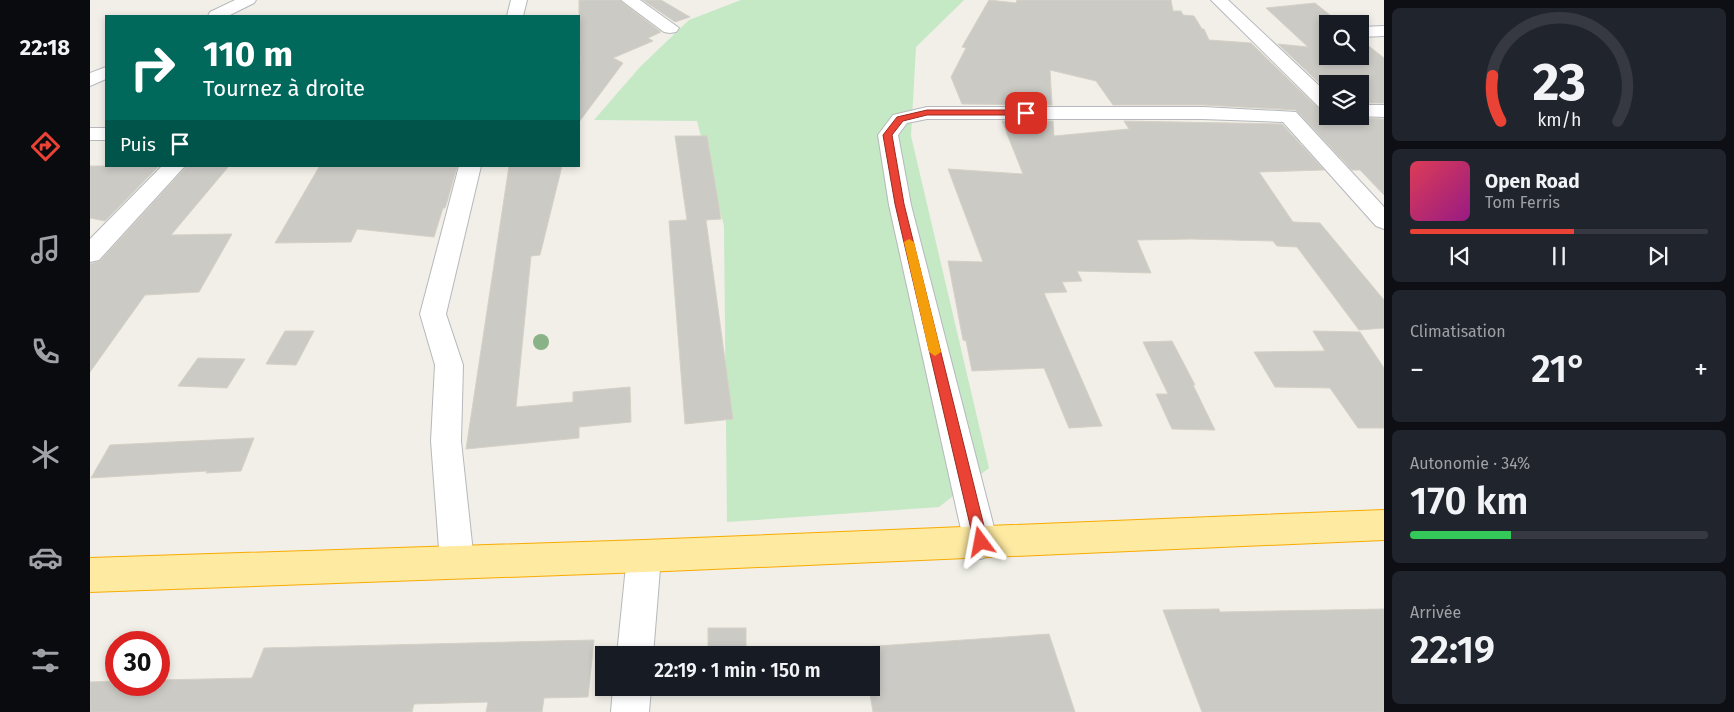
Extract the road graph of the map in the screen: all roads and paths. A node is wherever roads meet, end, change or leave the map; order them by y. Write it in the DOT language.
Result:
graph roads {
  1 [pos="248,0"];
  2 [pos="520,0"];
  3 [pos="630,0"];
  4 [pos="1219,0"];
  5 [pos="218,15"];
  6 [pos="515,15"];
  7 [pos="670,28"];
  8 [pos="1384,31"];
  9 [pos="1369,32"];
  10 [pos="105,72"];
  11 [pos="90,80"];
  12 [pos="1319,96"];
  13 [pos="1369,111"];
  14 [pos="1384,111"];
  15 [pos="1319,113"];
  16 [pos="1289,116"];
  17 [pos="90,134"];
  18 [pos="105,134"];
  19 [pos="173,167"];
  20 [pos="470,167"];
  21 [pos="1384,222"];
  22 [pos="90,254"];
  23 [pos="1384,525"];
  24 [pos="981,542"];
  25 [pos="644,556"];
  26 [pos="457,562"];
  27 [pos="90,575"];
  28 [pos="636,646"];
  29 [pos="631,696"];
  30 [pos="630,712"];
  1 -- 5 [label="street"];
  2 -- 6 [label="street"];
  3 -- 7 [label="street"];
  4 -- 12 [label="street"];
  8 -- 9 [label="street"];
  10 -- 11 [label="street"];
  13 -- 14 [label="street"];
  15 -- 16 [label="street"];
  16 -- 21 [label="street"];
  16 -- 24 [label="street"];
  17 -- 18 [label="street"];
  19 -- 22 [label="street"];
  20 -- 26 [label="street"];
  23 -- 24 [label="highway"];
  24 -- 25 [label="highway"];
  25 -- 26 [label="highway"];
  25 -- 28 [label="street"];
  26 -- 27 [label="highway"];
  29 -- 30 [label="street"];
}
